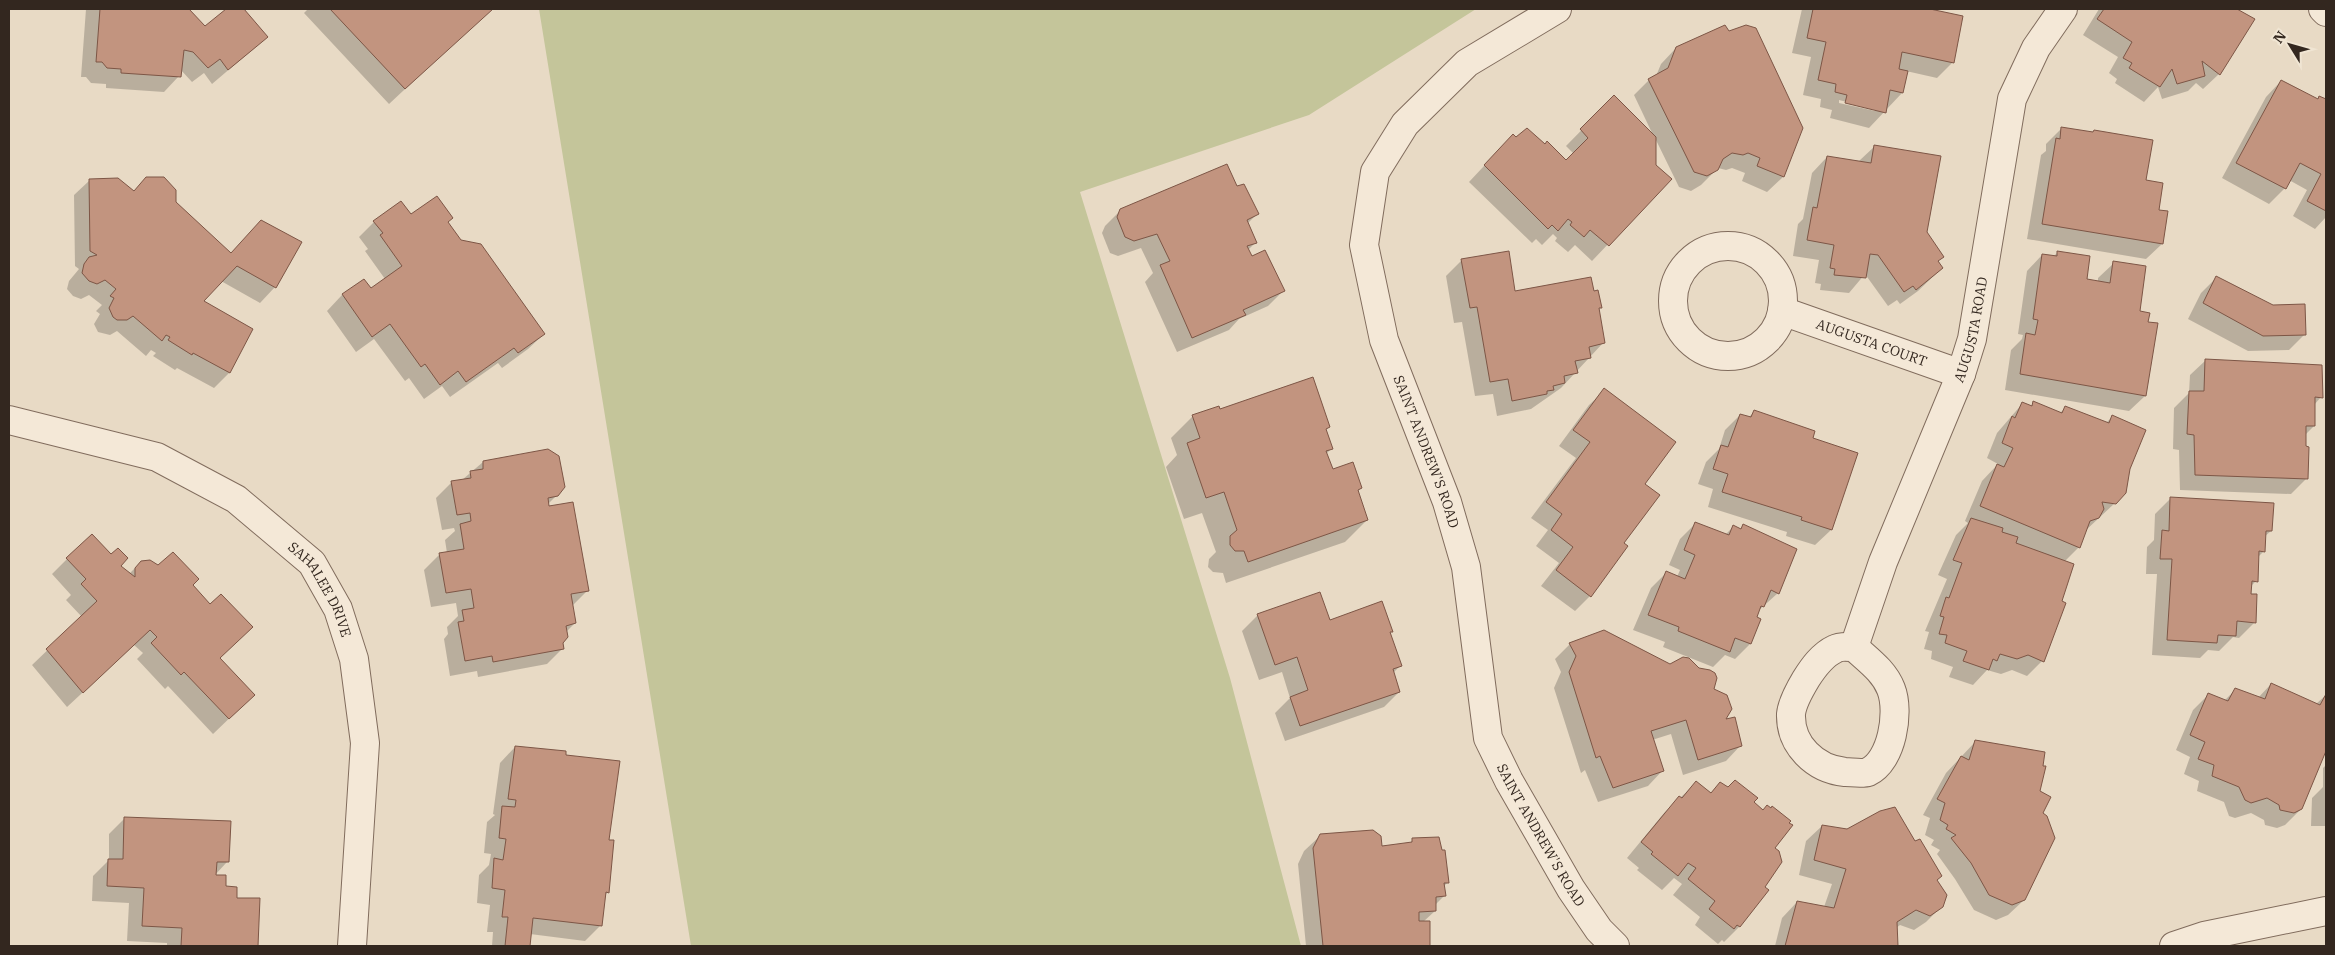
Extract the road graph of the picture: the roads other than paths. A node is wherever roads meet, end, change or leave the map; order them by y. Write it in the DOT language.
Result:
graph roads {
  1 [pos="1557,9"];
  2 [pos="2063,9"];
  3 [pos="2323,9"];
  4 [pos="2326,12"];
  5 [pos="1782,311"];
  6 [pos="1961,374"];
  7 [pos="9,420"];
  8 [pos="1854,647"];
  9 [pos="2326,912"];
  10 [pos="352,946"];
  11 [pos="1615,946"];
  12 [pos="2174,946"];
  1 -- 11 [label="street, SAINT ANDREW'S ROAD"];
  2 -- 6 [label="street, AUGUSTA ROAD"];
  3 -- 4 [label="street"];
  5 -- 5 [label="street"];
  5 -- 6 [label="street, AUGUSTA COURT"];
  6 -- 8 [label="street, AUGUSTA ROAD"];
  7 -- 10 [label="street, SAHALEE DRIVE"];
  8 -- 8 [label="street"];
  9 -- 12 [label="street"];
}
